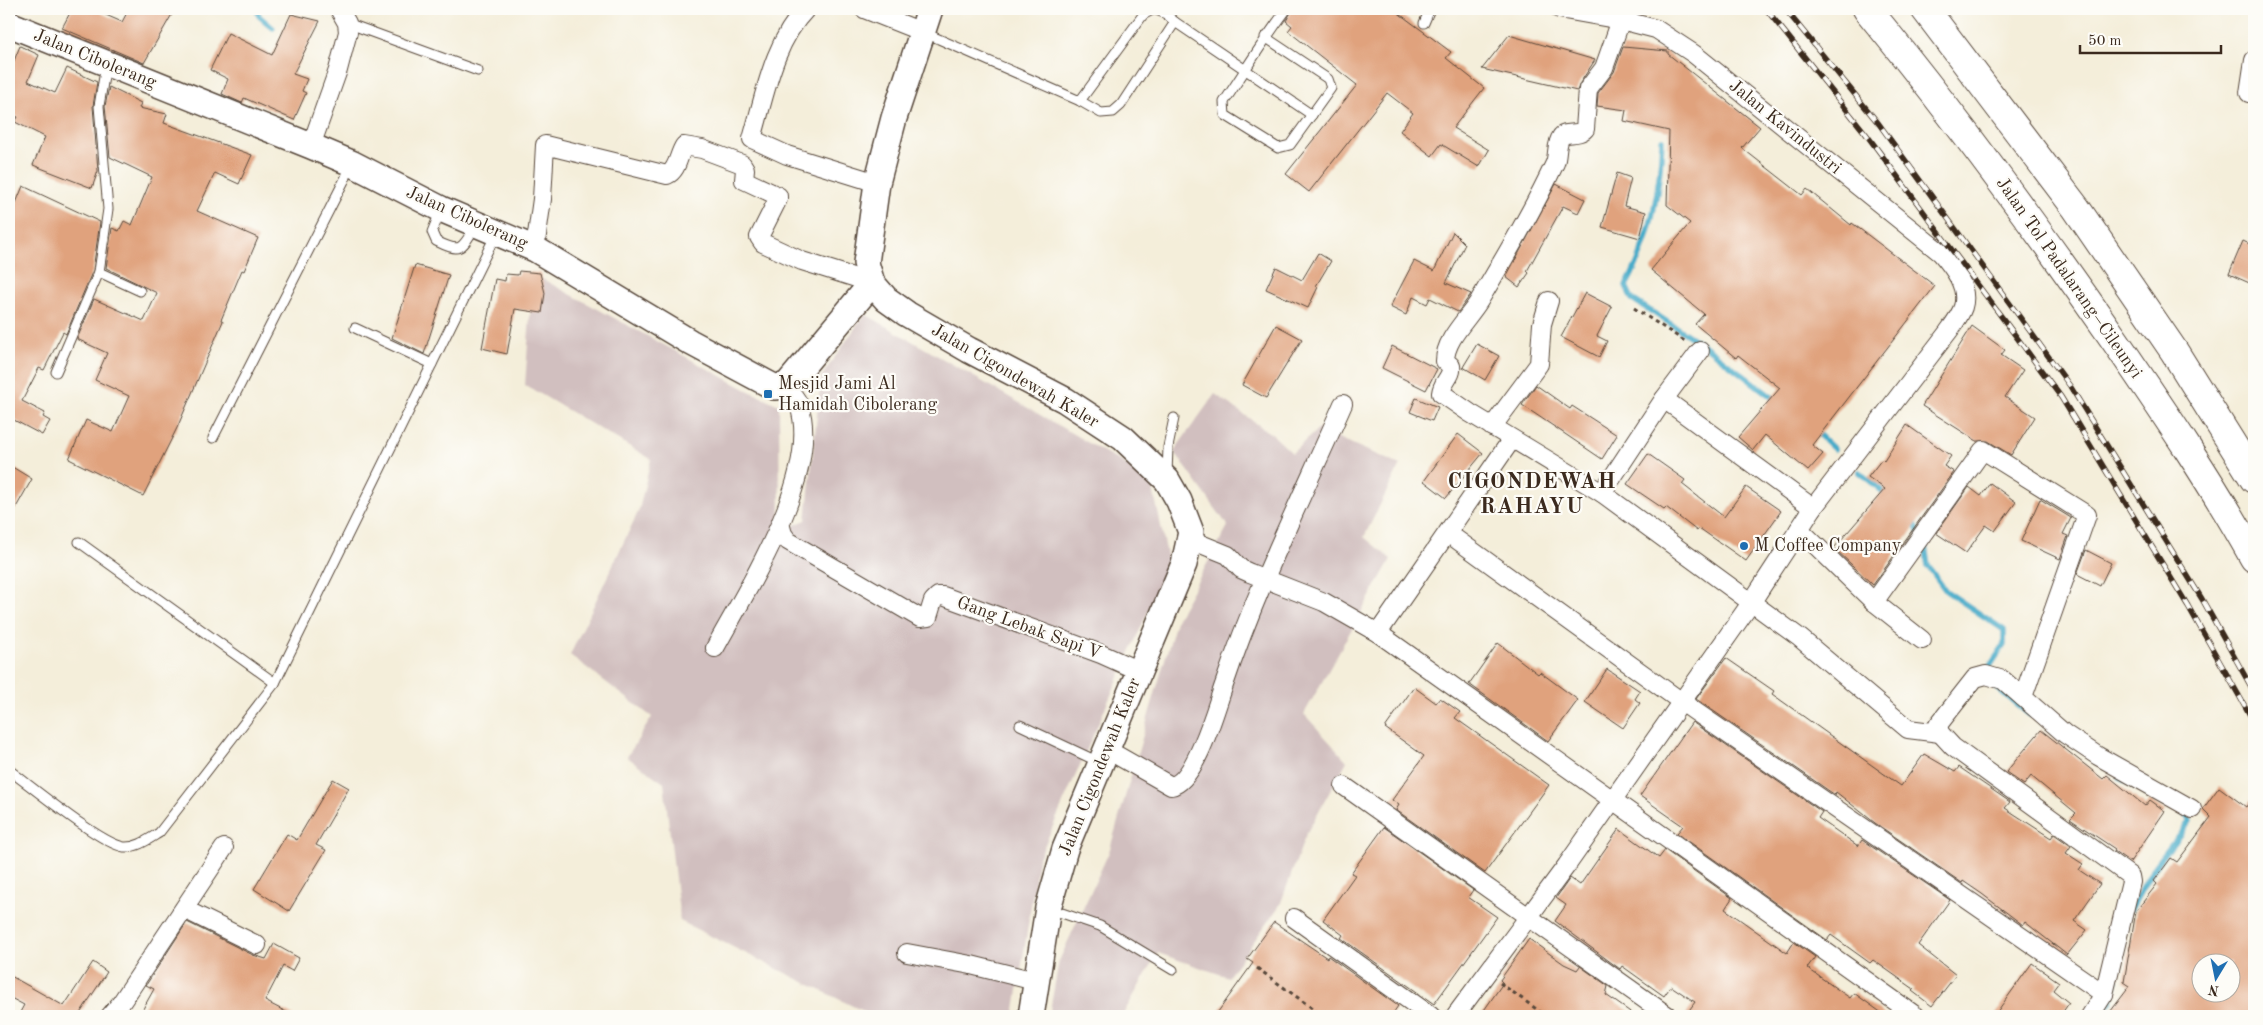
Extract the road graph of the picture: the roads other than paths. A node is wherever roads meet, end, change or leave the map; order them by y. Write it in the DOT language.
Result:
graph roads {
  1 [pos="806,9"];
  2 [pos="864,9"];
  3 [pos="930,9"];
  4 [pos="1287,9"];
  5 [pos="1430,9"];
  6 [pos="1559,9"];
  7 [pos="1867,9"];
  8 [pos="1925,9"];
  9 [pos="343,16"];
  10 [pos="1622,20"];
  11 [pos="1175,22"];
  12 [pos="1424,23"];
  13 [pos="9,24"];
  14 [pos="922,32"];
  15 [pos="1265,37"];
  16 [pos="2254,60"];
  17 [pos="107,63"];
  18 [pos="1246,69"];
  19 [pos="478,71"];
  20 [pos="2248,93"];
  21 [pos="1080,101"];
  22 [pos="1312,115"];
  23 [pos="752,139"];
  24 [pos="311,146"];
  25 [pos="351,163"];
  26 [pos="742,164"];
  27 [pos="877,183"];
  28 [pos="487,229"];
  29 [pos="536,249"];
  30 [pos="99,272"];
  31 [pos="872,283"];
  32 [pos="140,291"];
  33 [pos="1549,301"];
  34 [pos="355,328"];
  35 [pos="1700,350"];
  36 [pos="432,364"];
  37 [pos="56,372"];
  38 [pos="786,386"];
  39 [pos="1664,399"];
  40 [pos="1343,404"];
  41 [pos="1174,418"];
  42 [pos="1492,427"];
  43 [pos="213,438"];
  44 [pos="1512,439"];
  45 [pos="2254,479"];
  46 [pos="1167,480"];
  47 [pos="1602,493"];
  48 [pos="1813,508"];
  49 [pos="781,527"];
  50 [pos="1799,529"];
  51 [pos="1449,534"];
  52 [pos="1191,540"];
  53 [pos="79,542"];
  54 [pos="2254,558"];
  55 [pos="1265,578"];
  56 [pos="1874,602"];
  57 [pos="1750,603"];
  58 [pos="1378,633"];
  59 [pos="1922,640"];
  60 [pos="715,648"];
  61 [pos="1139,672"];
  62 [pos="275,683"];
  63 [pos="2023,697"];
  64 [pos="1680,701"];
  65 [pos="1020,725"];
  66 [pos="1940,733"];
  67 [pos="1104,756"];
  68 [pos="9,770"];
  69 [pos="1344,786"];
  70 [pos="1612,800"];
  71 [pos="2192,809"];
  72 [pos="224,848"];
  73 [pos="1048,908"];
  74 [pos="184,909"];
  75 [pos="1294,918"];
  76 [pos="1527,918"];
  77 [pos="257,945"];
  78 [pos="907,953"];
  79 [pos="1173,970"];
  80 [pos="1035,981"];
  81 [pos="2104,994"];
  82 [pos="110,1016"];
  83 [pos="1031,1016"];
  84 [pos="1431,1016"];
  85 [pos="1455,1016"];
  86 [pos="1668,1016"];
  87 [pos="1916,1016"];
  88 [pos="2090,1016"];
  1 -- 23 [label="street"];
  2 -- 14 [label="street"];
  3 -- 14 [label="main road"];
  4 -- 15 [label="lane"];
  5 -- 12 [label="lane"];
  6 -- 10 [label="street, Jalan Kavindustri"];
  7 -- 54 [label="highway, Jalan Tol Padalarang–Cileunyi"];
  8 -- 45 [label="highway"];
  9 -- 19 [label="lane"];
  9 -- 24 [label="street"];
  10 -- 42 [label="street"];
  10 -- 48 [label="street, Jalan Kavindustri"];
  11 -- 18 [label="lane"];
  11 -- 21 [label="lane"];
  11 -- 21 [label="lane"];
  13 -- 17 [label="main road, Jalan Cibolerang"];
  14 -- 21 [label="lane"];
  14 -- 27 [label="main road"];
  15 -- 18 [label="lane"];
  15 -- 22 [label="lane"];
  16 -- 20 [label="street"];
  17 -- 24 [label="main road, Jalan Cibolerang"];
  17 -- 30 [label="lane"];
  18 -- 22 [label="lane"];
  18 -- 22 [label="lane"];
  23 -- 26 [label="street"];
  23 -- 27 [label="street"];
  24 -- 25 [label="main road, Jalan Cibolerang"];
  25 -- 28 [label="main road, Jalan Cibolerang"];
  25 -- 43 [label="lane"];
  26 -- 29 [label="street"];
  26 -- 31 [label="street"];
  27 -- 31 [label="main road"];
  28 -- 29 [label="main road, Jalan Cibolerang"];
  28 -- 36 [label="lane"];
  29 -- 38 [label="main road, Jalan Cibolerang"];
  30 -- 32 [label="lane"];
  30 -- 37 [label="lane"];
  31 -- 38 [label="main road"];
  31 -- 46 [label="main road, Jalan Cigondewah Kaler"];
  33 -- 42 [label="street"];
  34 -- 36 [label="lane"];
  35 -- 39 [label="street"];
  36 -- 62 [label="lane"];
  38 -- 49 [label="street"];
  39 -- 47 [label="street"];
  39 -- 48 [label="street"];
  40 -- 55 [label="street"];
  41 -- 46 [label="lane"];
  42 -- 44 [label="street"];
  44 -- 47 [label="street"];
  44 -- 51 [label="street"];
  46 -- 52 [label="main road, Jalan Cigondewah Kaler"];
  47 -- 57 [label="street"];
  48 -- 50 [label="street"];
  49 -- 60 [label="street"];
  49 -- 61 [label="street, Gang Lebak Sapi V"];
  50 -- 56 [label="street"];
  50 -- 57 [label="street"];
  51 -- 58 [label="street"];
  51 -- 64 [label="street"];
  52 -- 55 [label="street"];
  52 -- 61 [label="main road, Jalan Cigondewah Kaler"];
  53 -- 62 [label="lane"];
  55 -- 58 [label="street"];
  55 -- 67 [label="street"];
  56 -- 59 [label="street"];
  56 -- 63 [label="street"];
  57 -- 64 [label="street"];
  57 -- 66 [label="street"];
  58 -- 70 [label="street"];
  61 -- 67 [label="main road, Jalan Cigondewah Kaler"];
  62 -- 68 [label="lane"];
  63 -- 66 [label="street"];
  63 -- 71 [label="street"];
  64 -- 70 [label="street"];
  64 -- 81 [label="street"];
  65 -- 67 [label="lane"];
  66 -- 81 [label="street"];
  67 -- 73 [label="main road, Jalan Cigondewah Kaler"];
  69 -- 76 [label="street"];
  70 -- 76 [label="street"];
  70 -- 87 [label="street"];
  72 -- 74 [label="street"];
  73 -- 79 [label="lane"];
  73 -- 80 [label="main road, Jalan Cigondewah Kaler"];
  74 -- 77 [label="street"];
  74 -- 82 [label="street"];
  75 -- 84 [label="street"];
  76 -- 85 [label="street"];
  76 -- 86 [label="street"];
  78 -- 80 [label="street"];
  80 -- 83 [label="main road, Jalan Cigondewah Kaler"];
  81 -- 88 [label="street"];
}
